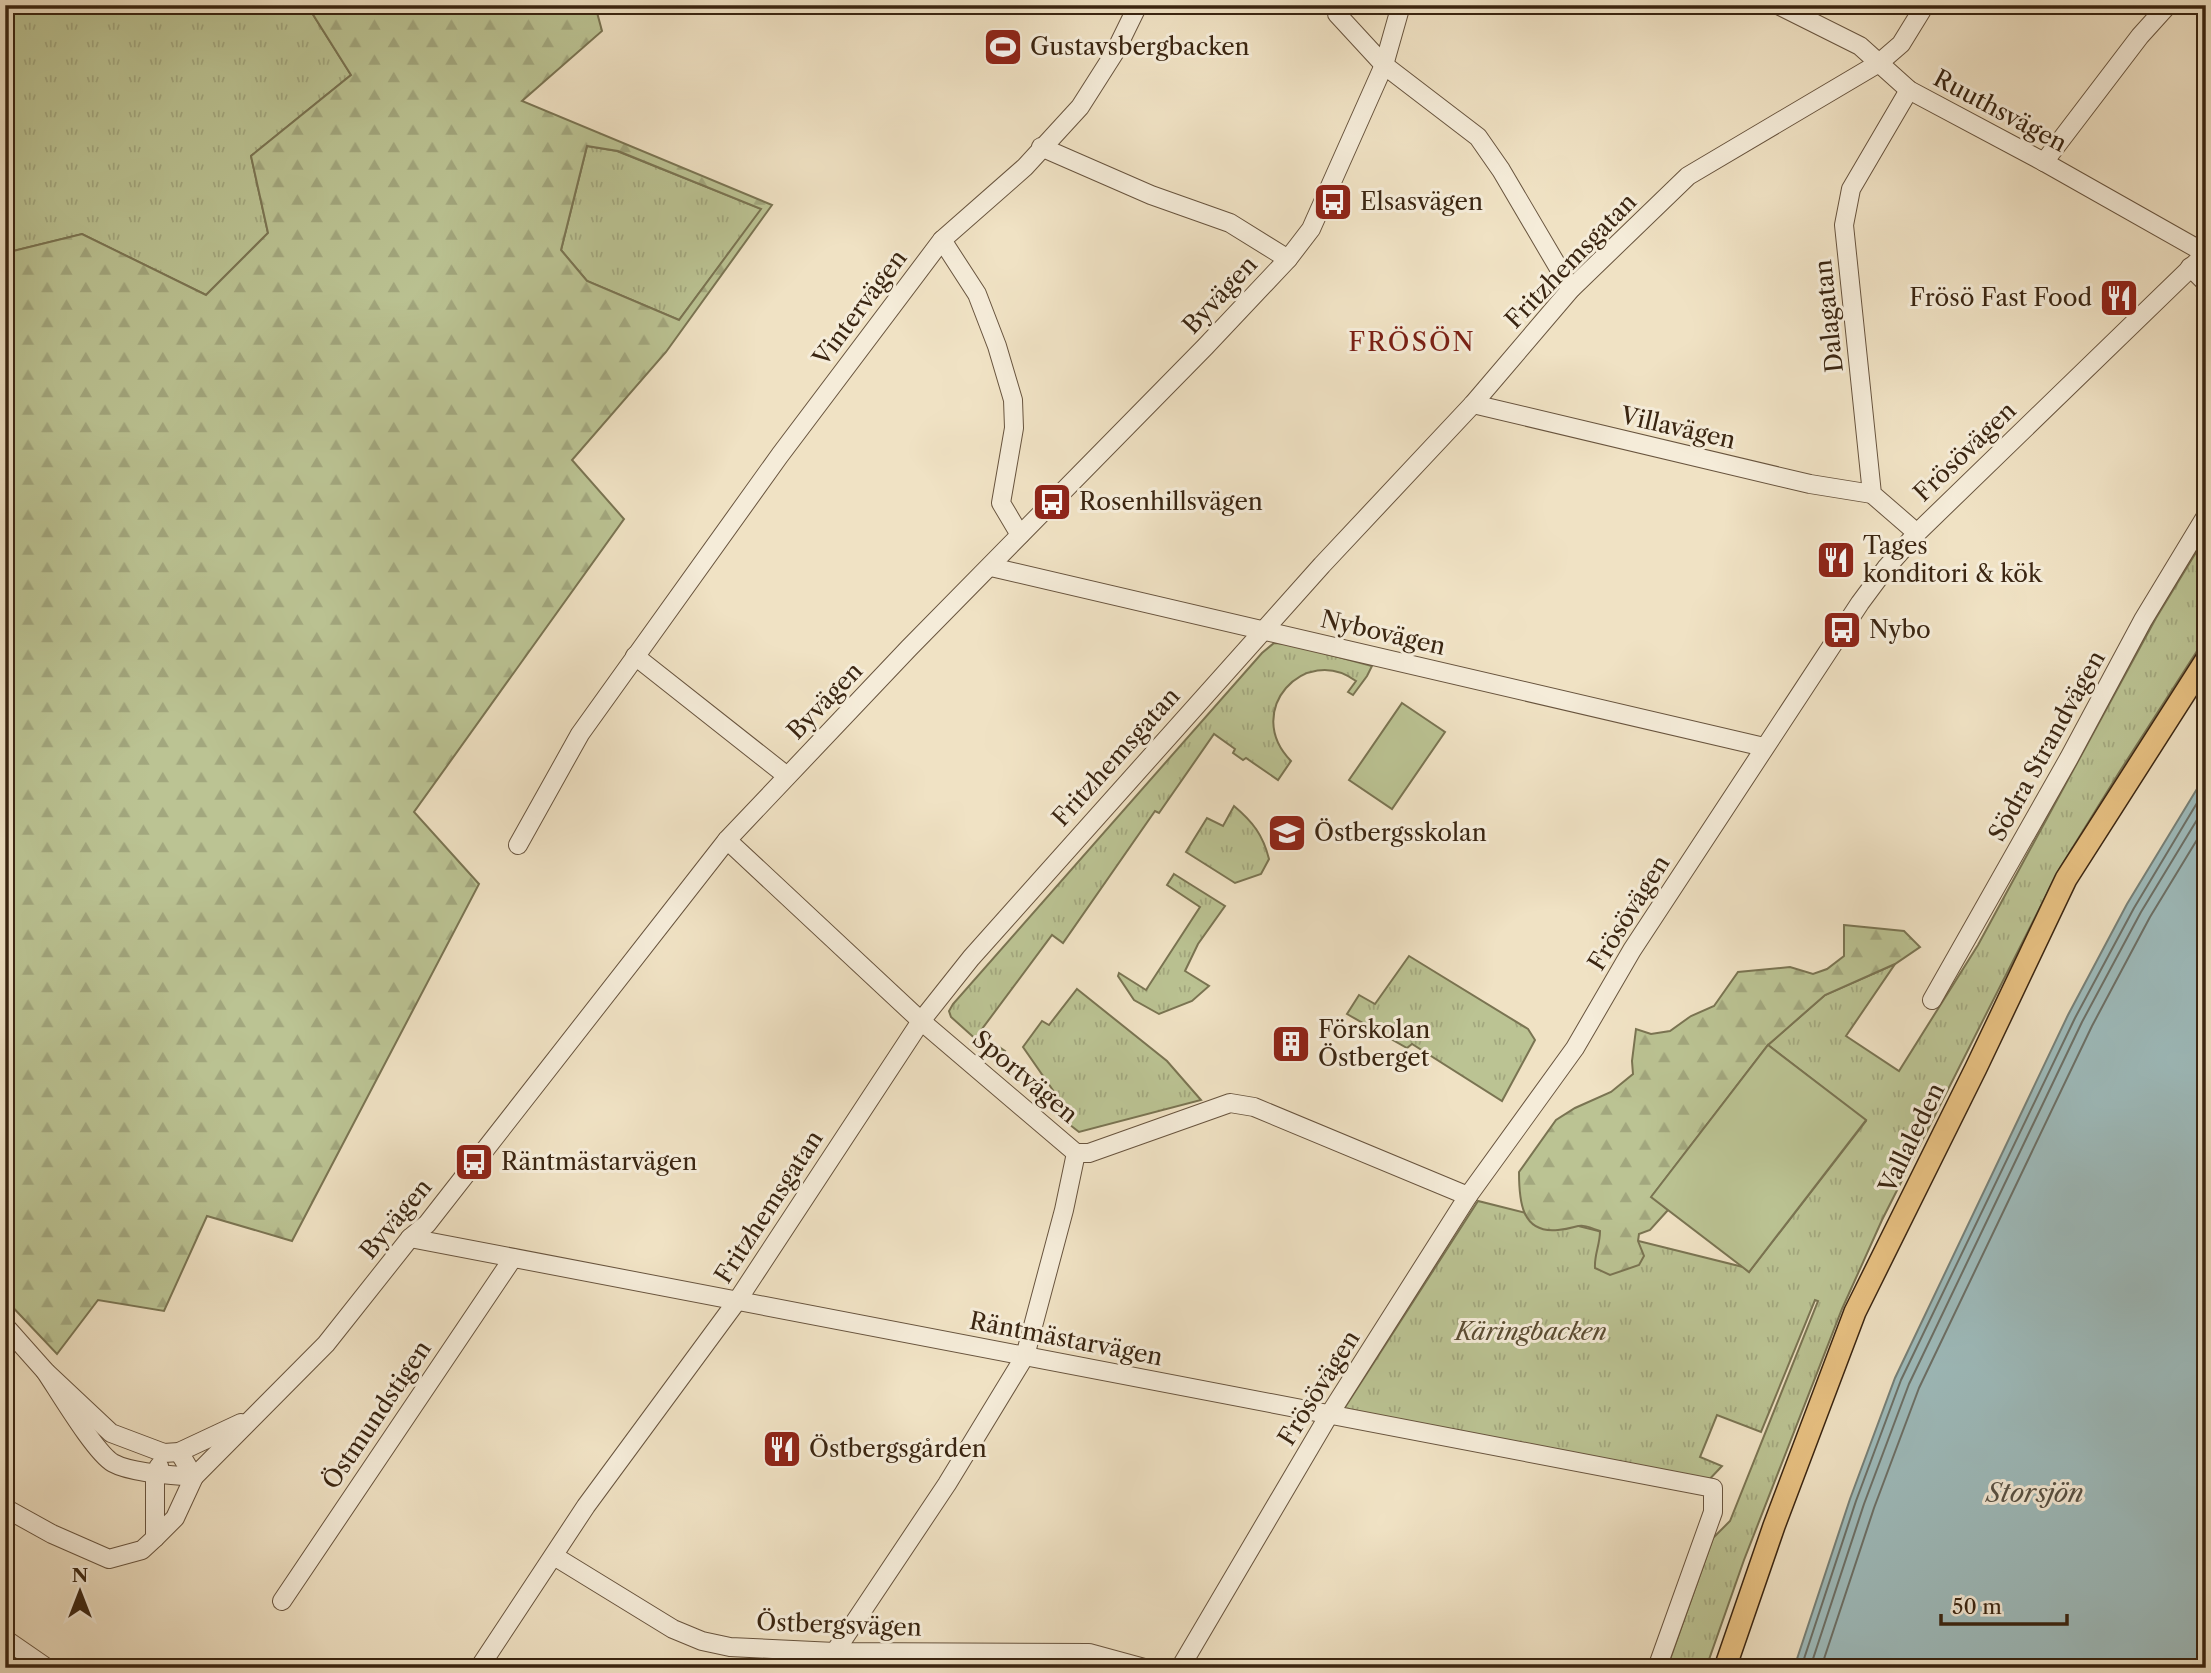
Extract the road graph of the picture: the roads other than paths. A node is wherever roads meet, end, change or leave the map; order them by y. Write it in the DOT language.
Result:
graph roads {
  1 [pos="1138,5"];
  2 [pos="1401,5"];
  3 [pos="1779,5"];
  4 [pos="1925,5"];
  5 [pos="2168,5"];
  6 [pos="1799,11"];
  7 [pos="1337,14"];
  8 [pos="1880,63"];
  9 [pos="1384,65"];
  10 [pos="1909,90"];
  11 [pos="1041,147"];
  12 [pos="2044,162"];
  13 [pos="943,240"];
  14 [pos="2205,253"];
  15 [pos="1288,259"];
  16 [pos="2190,267"];
  17 [pos="2206,283"];
  18 [pos="1571,289"];
  19 [pos="1473,404"];
  20 [pos="1872,494"];
  21 [pos="2206,516"];
  22 [pos="1917,533"];
  23 [pos="1020,535"];
  24 [pos="991,567"];
  25 [pos="1264,631"];
  26 [pos="635,656"];
  27 [pos="2206,660"];
  28 [pos="1764,747"];
  29 [pos="787,776"];
  30 [pos="727,839"];
  31 [pos="518,845"];
  32 [pos="1932,1000"];
  33 [pos="921,1021"];
  34 [pos="1076,1153"];
  35 [pos="1468,1196"];
  36 [pos="410,1238"];
  37 [pos="513,1258"];
  38 [pos="737,1301"];
  39 [pos="5,1326"];
  40 [pos="1025,1356"];
  41 [pos="45,1371"];
  42 [pos="1329,1415"];
  43 [pos="250,1418"];
  44 [pos="171,1452"];
  45 [pos="155,1474"];
  46 [pos="194,1477"];
  47 [pos="5,1508"];
  48 [pos="155,1538"];
  49 [pos="554,1556"];
  50 [pos="282,1601"];
  51 [pos="5,1639"];
  52 [pos="835,1652"];
  53 [pos="47,1668"];
  54 [pos="479,1668"];
  55 [pos="824,1668"];
  56 [pos="1144,1668"];
  57 [pos="1180,1668"];
  58 [pos="1657,1668"];
  59 [pos="1725,1668"];
  1 -- 11 [label="street, Vintervägen"];
  2 -- 9 [label="street, Byvägen"];
  3 -- 6 [label="street, Ruuthsvägen"];
  4 -- 8 [label="street, Fritzhemsgatan"];
  5 -- 12 [label="street"];
  6 -- 8 [label="street, Ruuthsvägen"];
  7 -- 9 [label="street"];
  8 -- 10 [label="street, Ruuthsvägen"];
  8 -- 18 [label="street, Fritzhemsgatan"];
  9 -- 15 [label="street, Byvägen"];
  9 -- 18 [label="street"];
  10 -- 12 [label="street, Ruuthsvägen"];
  10 -- 20 [label="street, Dalagatan"];
  11 -- 13 [label="street, Vintervägen"];
  11 -- 15 [label="street"];
  12 -- 14 [label="street, Ruuthsvägen"];
  13 -- 23 [label="street"];
  13 -- 26 [label="street, Vintervägen"];
  14 -- 16 [label="street, Frösövägen"];
  15 -- 23 [label="street, Byvägen"];
  16 -- 17 [label="street"];
  16 -- 22 [label="street, Frösövägen"];
  18 -- 19 [label="street, Fritzhemsgatan"];
  19 -- 20 [label="street, Villavägen"];
  19 -- 25 [label="street, Fritzhemsgatan"];
  20 -- 22 [label="street"];
  21 -- 32 [label="street, Södra Strandvägen"];
  22 -- 28 [label="street, Frösövägen"];
  23 -- 24 [label="street, Byvägen"];
  24 -- 25 [label="street, Nybovägen"];
  24 -- 29 [label="street, Byvägen"];
  25 -- 28 [label="street, Nybovägen"];
  25 -- 33 [label="street, Fritzhemsgatan"];
  26 -- 29 [label="street"];
  26 -- 31 [label="street, Vintervägen"];
  27 -- 59 [label="main road, Vallaleden"];
  28 -- 35 [label="street, Frösövägen"];
  29 -- 30 [label="street, Byvägen"];
  30 -- 33 [label="street, Sportvägen"];
  30 -- 36 [label="street, Byvägen"];
  33 -- 34 [label="street, Sportvägen"];
  33 -- 38 [label="street, Fritzhemsgatan"];
  34 -- 35 [label="street, Sportvägen"];
  34 -- 40 [label="street"];
  35 -- 42 [label="street, Frösövägen"];
  36 -- 37 [label="street, Räntmästarvägen"];
  36 -- 43 [label="street, Byvägen"];
  37 -- 38 [label="street, Räntmästarvägen"];
  37 -- 50 [label="street, Östmundstigen"];
  38 -- 40 [label="street, Räntmästarvägen"];
  38 -- 49 [label="street, Fritzhemsgatan"];
  39 -- 41 [label="street"];
  40 -- 42 [label="street, Räntmästarvägen"];
  40 -- 52 [label="street"];
  41 -- 44 [label="street"];
  41 -- 45 [label="street"];
  42 -- 57 [label="street, Frösövägen"];
  42 -- 58 [label="street, Räntmästarvägen"];
  43 -- 44 [label="street, Byvägen"];
  43 -- 46 [label="street, Byvägen"];
  44 -- 45 [label="street"];
  44 -- 46 [label="street"];
  45 -- 46 [label="street"];
  45 -- 48 [label="street"];
  46 -- 48 [label="street, Byvägen"];
  47 -- 48 [label="street, Byvägen"];
  49 -- 52 [label="street, Östbergsvägen"];
  49 -- 54 [label="street, Fritzhemsgatan"];
  51 -- 53 [label="street"];
  52 -- 55 [label="street"];
  52 -- 56 [label="street, Östbergsvägen"];
}
